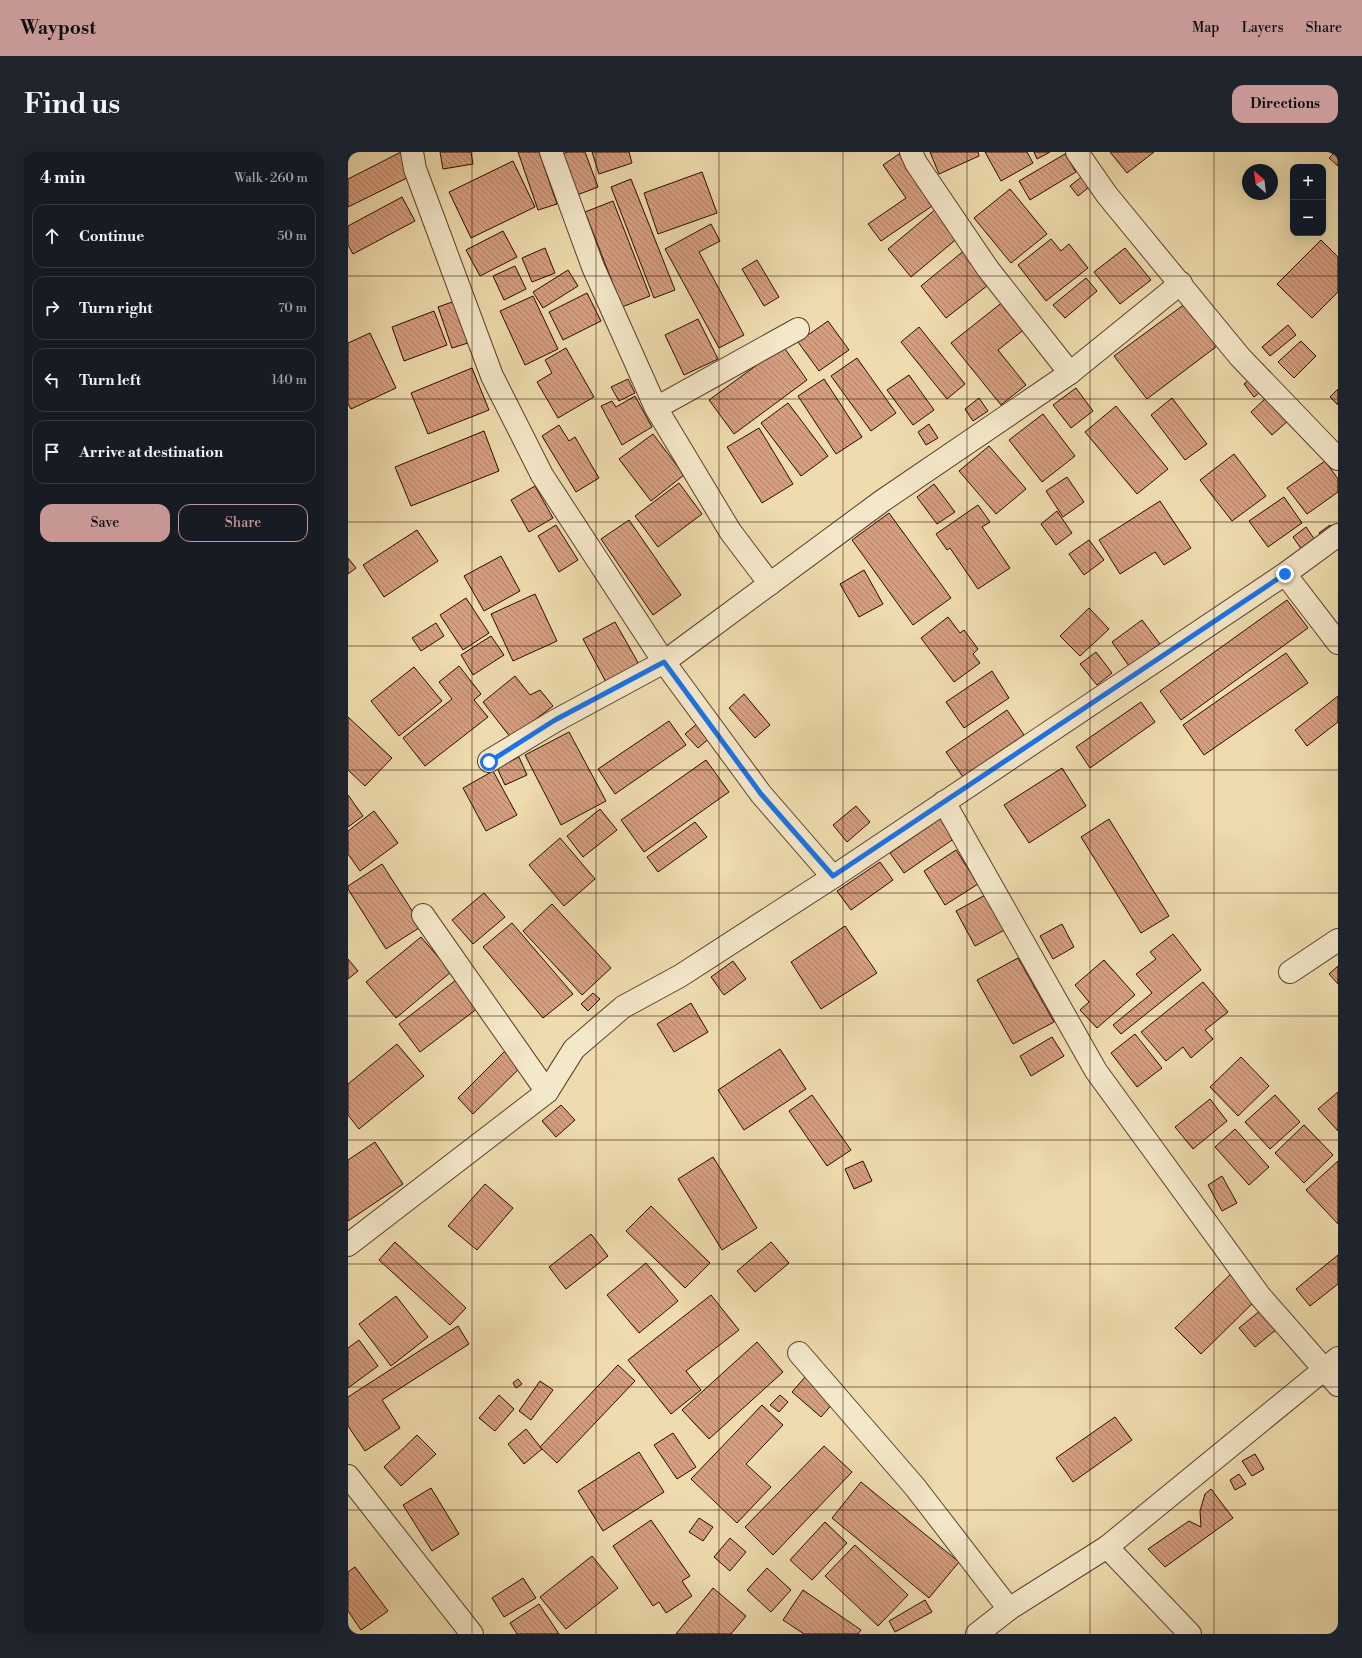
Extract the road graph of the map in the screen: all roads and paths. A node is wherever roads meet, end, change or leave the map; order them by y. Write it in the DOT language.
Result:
graph roads {
  1 [pos="412,152"];
  2 [pos="551,152"];
  3 [pos="911,152"];
  4 [pos="1077,152"];
  5 [pos="1181,283"];
  6 [pos="798,329"];
  7 [pos="1070,373"];
  8 [pos="656,408"];
  9 [pos="1338,459"];
  10 [pos="1338,535"];
  11 [pos="1285,574"];
  12 [pos="770,584"];
  13 [pos="1338,643"];
  14 [pos="664,662"];
  15 [pos="489,762"];
  16 [pos="944,802"];
  17 [pos="833,876"];
  18 [pos="423,915"];
  19 [pos="1338,940"];
  20 [pos="1290,972"];
  21 [pos="547,1092"];
  22 [pos="348,1245"];
  23 [pos="799,1353"];
  24 [pos="1331,1364"];
  25 [pos="1338,1385"];
  26 [pos="348,1476"];
  27 [pos="1107,1547"];
  28 [pos="1009,1609"];
  29 [pos="472,1634"];
  30 [pos="977,1634"];
  31 [pos="1190,1634"];
  1 -- 14 [label="street"];
  2 -- 8 [label="street"];
  3 -- 7 [label="street"];
  4 -- 5 [label="street"];
  5 -- 7 [label="street"];
  5 -- 9 [label="street"];
  6 -- 8 [label="street"];
  7 -- 12 [label="street"];
  8 -- 12 [label="street"];
  10 -- 11 [label="street"];
  11 -- 13 [label="street"];
  11 -- 16 [label="street"];
  12 -- 14 [label="street"];
  14 -- 15 [label="street"];
  14 -- 17 [label="street"];
  16 -- 17 [label="street"];
  16 -- 24 [label="street"];
  17 -- 21 [label="street"];
  18 -- 21 [label="street"];
  19 -- 20 [label="street"];
  21 -- 22 [label="street"];
  23 -- 28 [label="street"];
  24 -- 25 [label="street"];
  24 -- 27 [label="street"];
  26 -- 29 [label="street"];
  27 -- 28 [label="street"];
  27 -- 31 [label="street"];
  28 -- 30 [label="street"];
}
